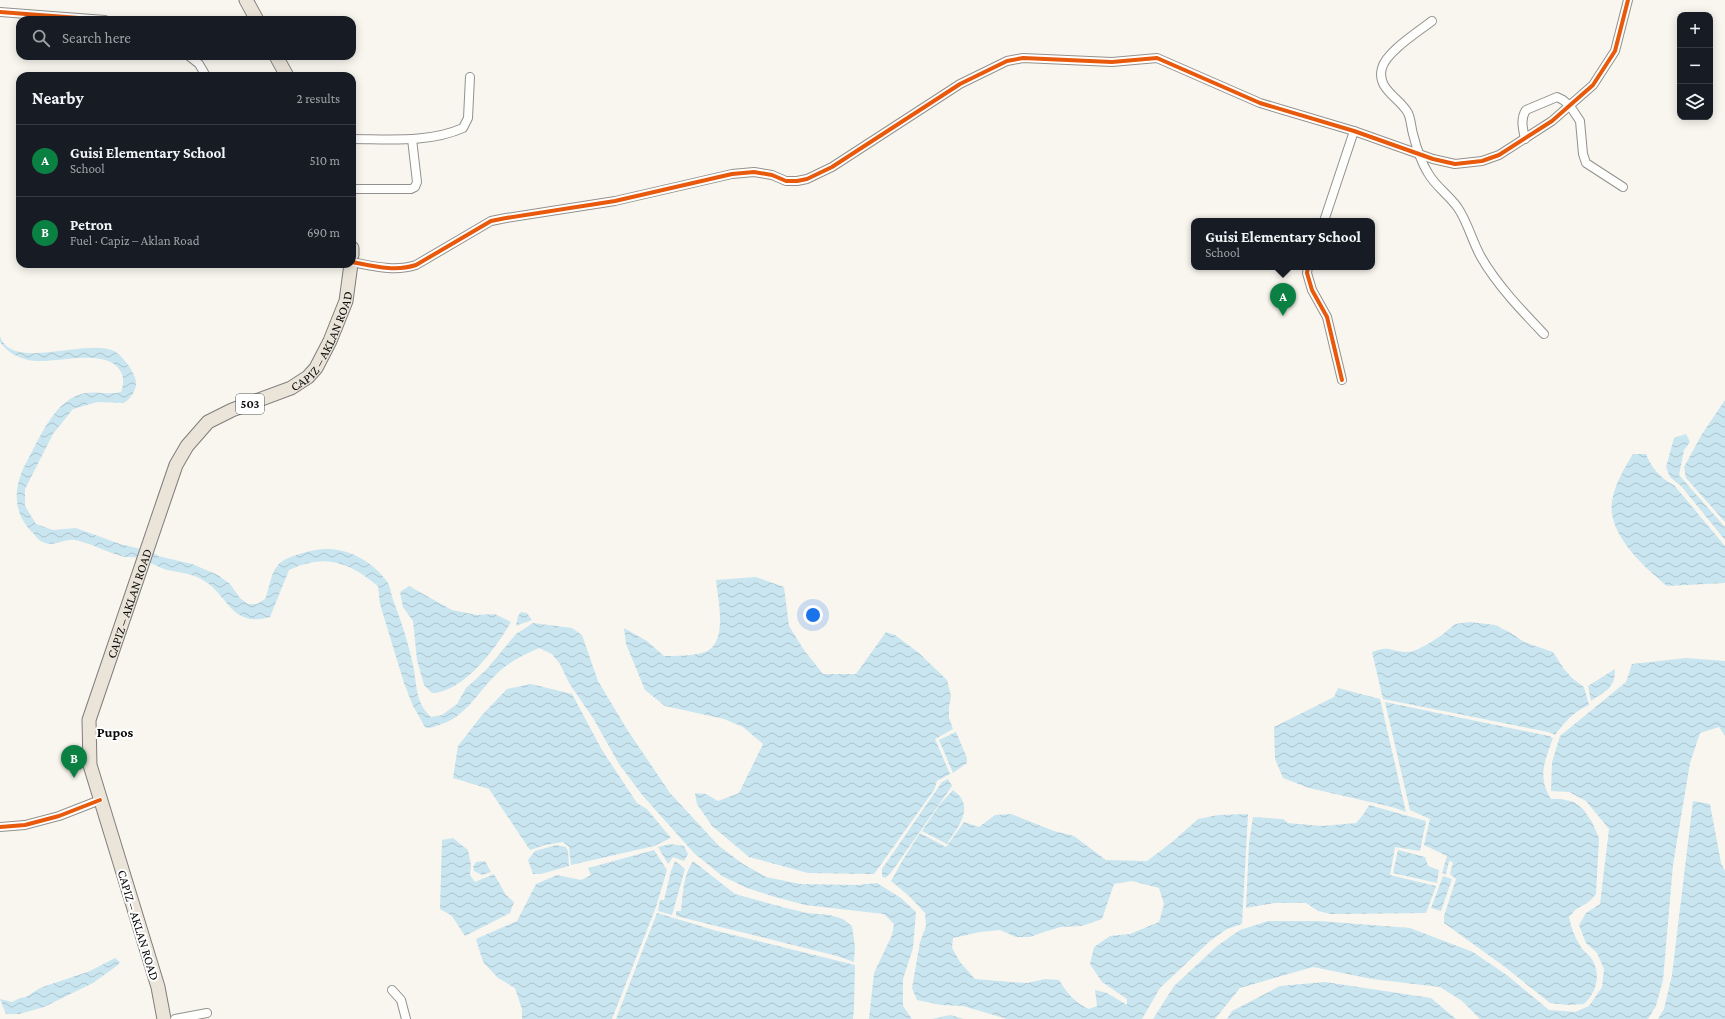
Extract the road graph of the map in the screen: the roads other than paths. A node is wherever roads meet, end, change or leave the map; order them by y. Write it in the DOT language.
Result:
graph roads {
  1 [pos="246,0"];
  2 [pos="1628,0"];
  3 [pos="0,12"];
  4 [pos="52,16"];
  5 [pos="255,16"];
  6 [pos="1432,20"];
  7 [pos="194,60"];
  8 [pos="278,60"];
  9 [pos="204,72"];
  10 [pos="285,72"];
  11 [pos="470,77"];
  12 [pos="1570,106"];
  13 [pos="1354,131"];
  14 [pos="356,139"];
  15 [pos="412,139"];
  16 [pos="1525,139"];
  17 [pos="1420,154"];
  18 [pos="1623,187"];
  19 [pos="356,190"];
  20 [pos="1325,218"];
  21 [pos="356,264"];
  22 [pos="351,268"];
  23 [pos="1308,270"];
  24 [pos="1544,334"];
  25 [pos="1342,380"];
  26 [pos="100,800"];
  27 [pos="0,827"];
  28 [pos="392,990"];
  29 [pos="207,1013"];
  30 [pos="164,1019"];
  31 [pos="175,1019"];
  32 [pos="406,1019"];
  1 -- 5 [label="main road"];
  2 -- 12 [label="street"];
  3 -- 4 [label="street"];
  6 -- 17 [label="street"];
  7 -- 9 [label="street"];
  8 -- 10 [label="main road"];
  11 -- 15 [label="street"];
  12 -- 16 [label="street"];
  12 -- 16 [label="street"];
  12 -- 18 [label="street"];
  13 -- 17 [label="street"];
  13 -- 20 [label="street"];
  13 -- 21 [label="street"];
  14 -- 15 [label="street"];
  15 -- 19 [label="street"];
  16 -- 17 [label="street"];
  17 -- 24 [label="street"];
  22 -- 26 [label="main road, CAPIZ – AKLAN ROAD / 503"];
  23 -- 25 [label="street"];
  26 -- 27 [label="street"];
  26 -- 30 [label="main road, CAPIZ – AKLAN ROAD / 503"];
  28 -- 32 [label="street"];
  29 -- 31 [label="street"];
}
